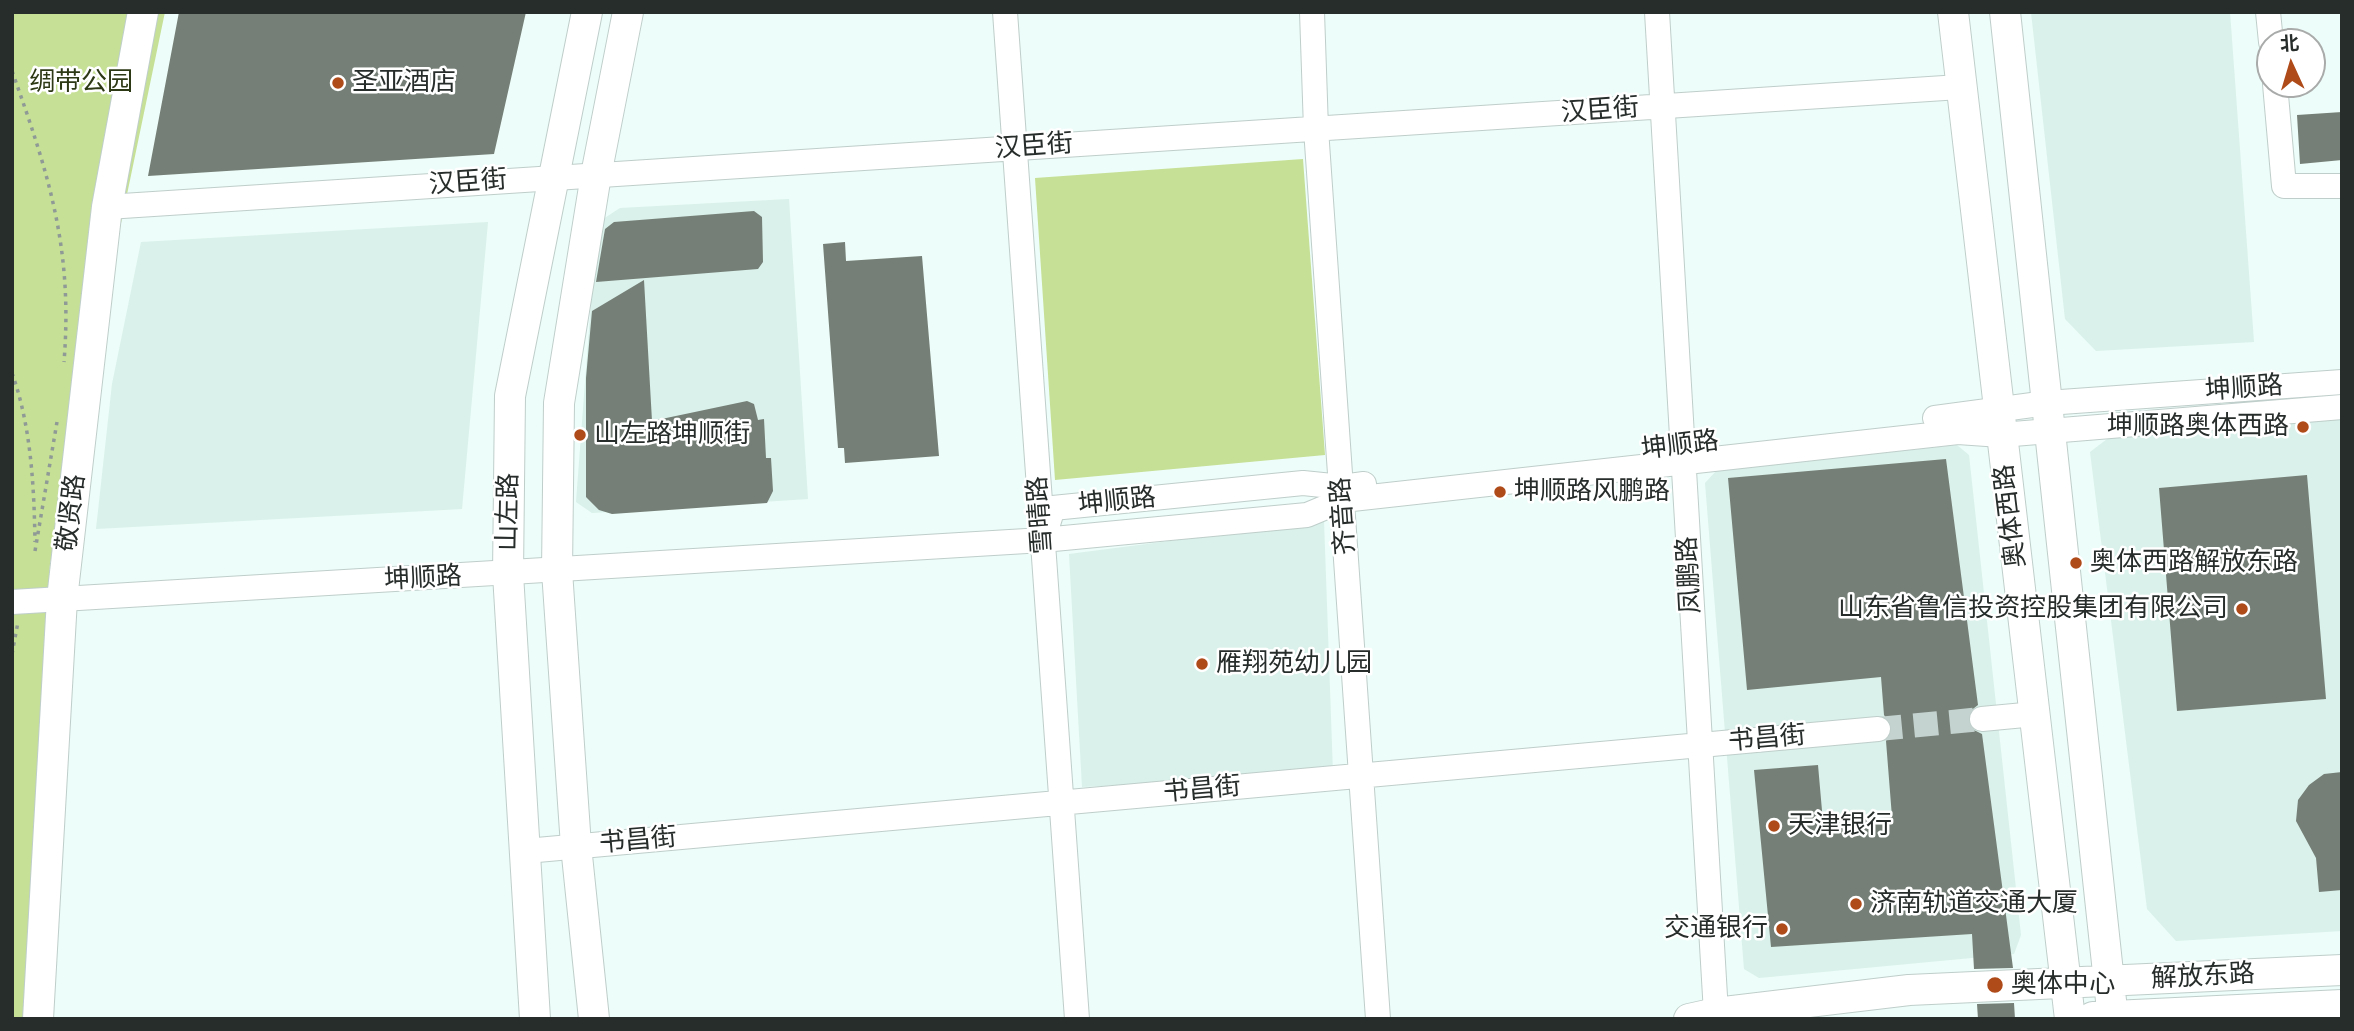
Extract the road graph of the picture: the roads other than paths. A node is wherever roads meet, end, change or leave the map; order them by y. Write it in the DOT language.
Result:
graph roads {
  1 [pos="143,12"];
  2 [pos="587,12"];
  3 [pos="628,12"];
  4 [pos="1004,12"];
  5 [pos="1312,12"];
  6 [pos="1657,12"];
  7 [pos="1952,12"];
  8 [pos="2005,12"];
  9 [pos="1960,87"];
  10 [pos="2276,98"];
  11 [pos="1663,107"];
  12 [pos="1316,129"];
  13 [pos="1014,148"];
  14 [pos="596,175"];
  15 [pos="552,178"];
  16 [pos="2342,186"];
  17 [pos="107,206"];
  18 [pos="2342,382"];
  19 [pos="2342,407"];
  20 [pos="2049,417"];
  21 [pos="2000,423"];
  22 [pos="1683,455"];
  23 [pos="1343,494"];
  24 [pos="1042,540"];
  25 [pos="557,571"];
  26 [pos="508,574"];
  27 [pos="62,599"];
  28 [pos="12,602"];
  29 [pos="2035,715"];
  30 [pos="1982,719"];
  31 [pos="1878,729"];
  32 [pos="1700,745"];
  33 [pos="1361,775"];
  34 [pos="1062,803"];
  35 [pos="576,846"];
  36 [pos="526,850"];
  37 [pos="2342,970"];
  38 [pos="2110,982"];
  39 [pos="2067,985"];
  40 [pos="2342,1005"];
  41 [pos="1702,1016"];
  42 [pos="2113,1017"];
  43 [pos="2070,1018"];
  44 [pos="38,1019"];
  45 [pos="535,1019"];
  46 [pos="594,1019"];
  47 [pos="1077,1019"];
  48 [pos="1378,1019"];
  49 [pos="2061,1019"];
  1 -- 17 [label="main road, 敬贤路"];
  2 -- 15 [label="main road, 山左路"];
  3 -- 14 [label="main road, 山左路"];
  4 -- 13 [label="street, 雪晴路"];
  5 -- 12 [label="street, 齐音路"];
  6 -- 11 [label="street, 凤鹏路"];
  7 -- 9 [label="main road, 奥体西路"];
  8 -- 20 [label="main road, 奥体西路"];
  9 -- 11 [label="street, 汉臣街"];
  9 -- 21 [label="main road, 奥体西路"];
  10 -- 16 [label="street"];
  11 -- 12 [label="street, 汉臣街"];
  11 -- 22 [label="street, 凤鹏路"];
  12 -- 13 [label="street, 汉臣街"];
  12 -- 23 [label="street, 齐音路"];
  13 -- 14 [label="street, 汉臣街"];
  13 -- 24 [label="street, 雪晴路"];
  14 -- 15 [label="street, 汉臣街"];
  14 -- 25 [label="main road, 山左路"];
  15 -- 17 [label="street, 汉臣街"];
  15 -- 26 [label="main road, 山左路"];
  17 -- 27 [label="main road, 敬贤路"];
  18 -- 20 [label="street, 坤顺路"];
  19 -- 20 [label="street, 坤顺路"];
  20 -- 21 [label="street, 坤顺路"];
  20 -- 38 [label="main road, 奥体西路"];
  21 -- 22 [label="street, 坤顺路"];
  21 -- 29 [label="main road, 奥体西路"];
  22 -- 23 [label="street, 坤顺路"];
  22 -- 32 [label="street, 凤鹏路"];
  23 -- 24 [label="street, 坤顺路"];
  23 -- 33 [label="street, 齐音路"];
  24 -- 25 [label="street, 坤顺路"];
  24 -- 34 [label="street, 雪晴路"];
  25 -- 26 [label="street, 坤顺路"];
  25 -- 35 [label="main road, 山左路"];
  26 -- 27 [label="street, 坤顺路"];
  26 -- 36 [label="main road, 山左路"];
  27 -- 28 [label="street, 坤顺路"];
  27 -- 44 [label="main road, 敬贤路"];
  29 -- 30 [label="street"];
  29 -- 39 [label="main road, 奥体西路"];
  31 -- 32 [label="street, 书昌街"];
  32 -- 33 [label="street, 书昌街"];
  32 -- 41 [label="street, 凤鹏路"];
  33 -- 34 [label="street, 书昌街"];
  33 -- 48 [label="street, 齐音路"];
  34 -- 35 [label="street, 书昌街"];
  34 -- 47 [label="street, 雪晴路"];
  35 -- 36 [label="street, 书昌街"];
  35 -- 46 [label="main road, 山左路"];
  36 -- 45 [label="main road, 山左路"];
  37 -- 38 [label="main road, 解放东路"];
  38 -- 39 [label="main road, 解放东路"];
  38 -- 42 [label="main road, 奥体西路"];
  39 -- 41 [label="main road, 解放东路"];
  39 -- 43 [label="main road, 奥体西路"];
  40 -- 42 [label="main road, 解放东路"];
  42 -- 43 [label="main road, 解放东路"];
  43 -- 49 [label="main road, 解放东路"];
}
